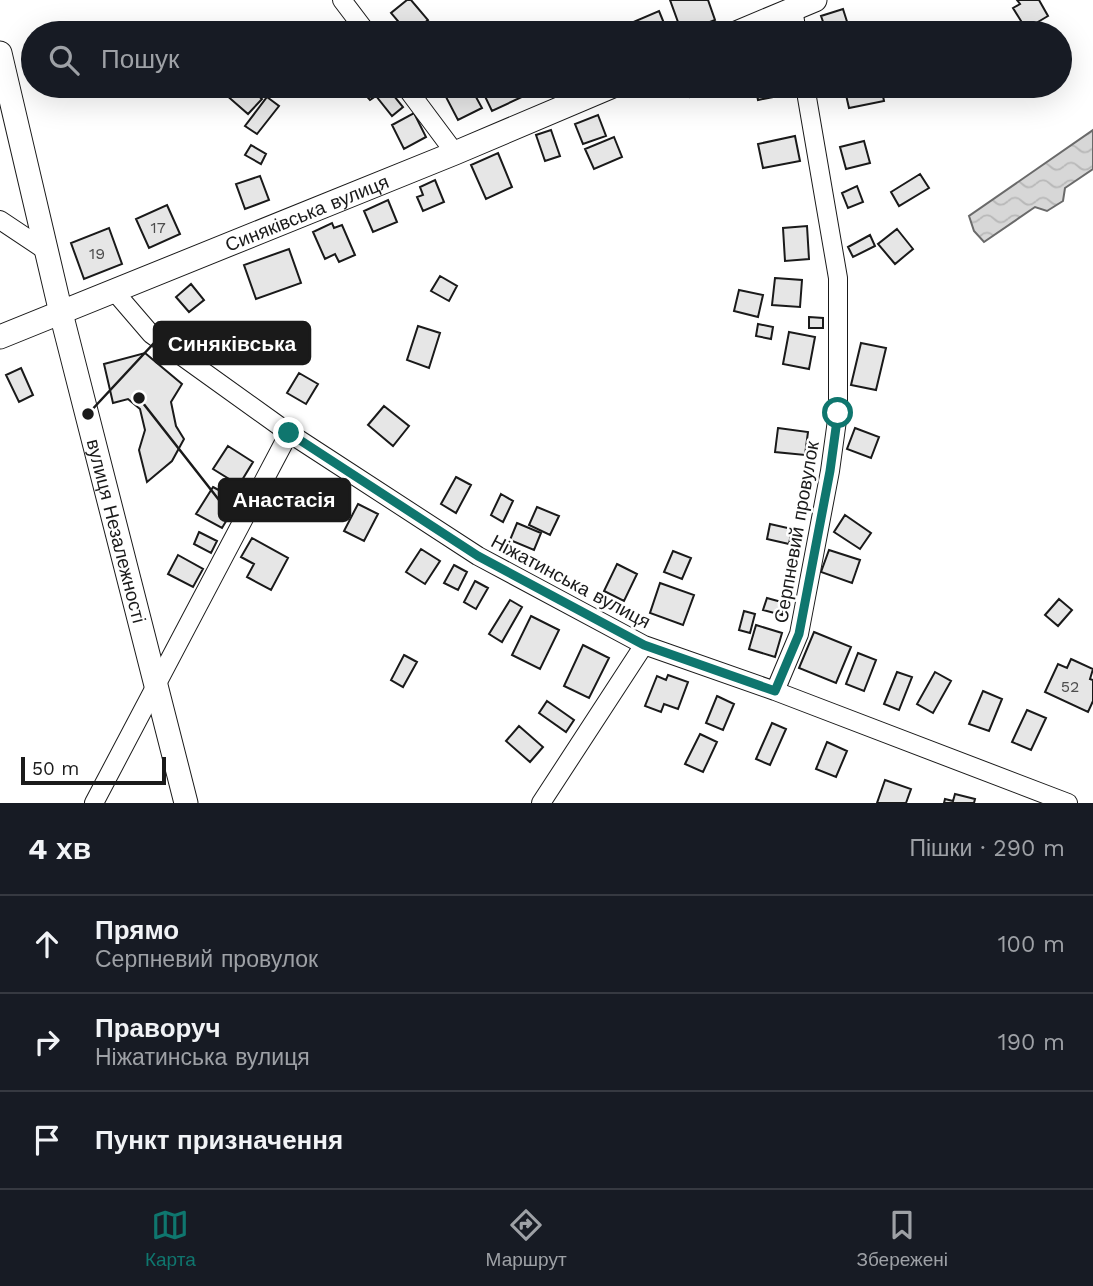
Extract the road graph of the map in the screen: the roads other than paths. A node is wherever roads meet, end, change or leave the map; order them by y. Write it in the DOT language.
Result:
graph roads {
  1 [pos="342,0"];
  2 [pos="815,0"];
  3 [pos="793,9"];
  4 [pos="358,21"];
  5 [pos="764,21"];
  6 [pos="795,21"];
  7 [pos="0,53"];
  8 [pos="414,98"];
  9 [pos="584,98"];
  10 [pos="807,98"];
  11 [pos="455,153"];
  12 [pos="0,220"];
  13 [pos="48,252"];
  14 [pos="114,291"];
  15 [pos="61,313"];
  16 [pos="0,337"];
  17 [pos="289,433"];
  18 [pos="644,645"];
  19 [pos="158,685"];
  20 [pos="775,691"];
  21 [pos="94,803"];
  22 [pos="186,803"];
  23 [pos="541,803"];
  24 [pos="1068,803"];
  1 -- 4 [label="street"];
  2 -- 3 [label="street"];
  3 -- 5 [label="street"];
  3 -- 6 [label="street"];
  7 -- 13 [label="street, вулиця Незалежності"];
  8 -- 11 [label="street"];
  9 -- 11 [label="street, Синяківська вулиця"];
  10 -- 20 [label="street, Серпневий провулок"];
  11 -- 14 [label="street, Синяківська вулиця"];
  12 -- 13 [label="street"];
  13 -- 15 [label="street, вулиця Незалежності"];
  14 -- 15 [label="street, Синяківська вулиця"];
  14 -- 17 [label="street, Ніжатинська вулиця"];
  15 -- 16 [label="street, Синяківська вулиця"];
  15 -- 19 [label="street, вулиця Незалежності"];
  17 -- 18 [label="street, Ніжатинська вулиця"];
  17 -- 19 [label="street"];
  18 -- 20 [label="street, Ніжатинська вулиця"];
  18 -- 23 [label="street"];
  19 -- 21 [label="street"];
  19 -- 22 [label="street, вулиця Незалежності"];
  20 -- 24 [label="street, Ніжатинська вулиця"];
}
